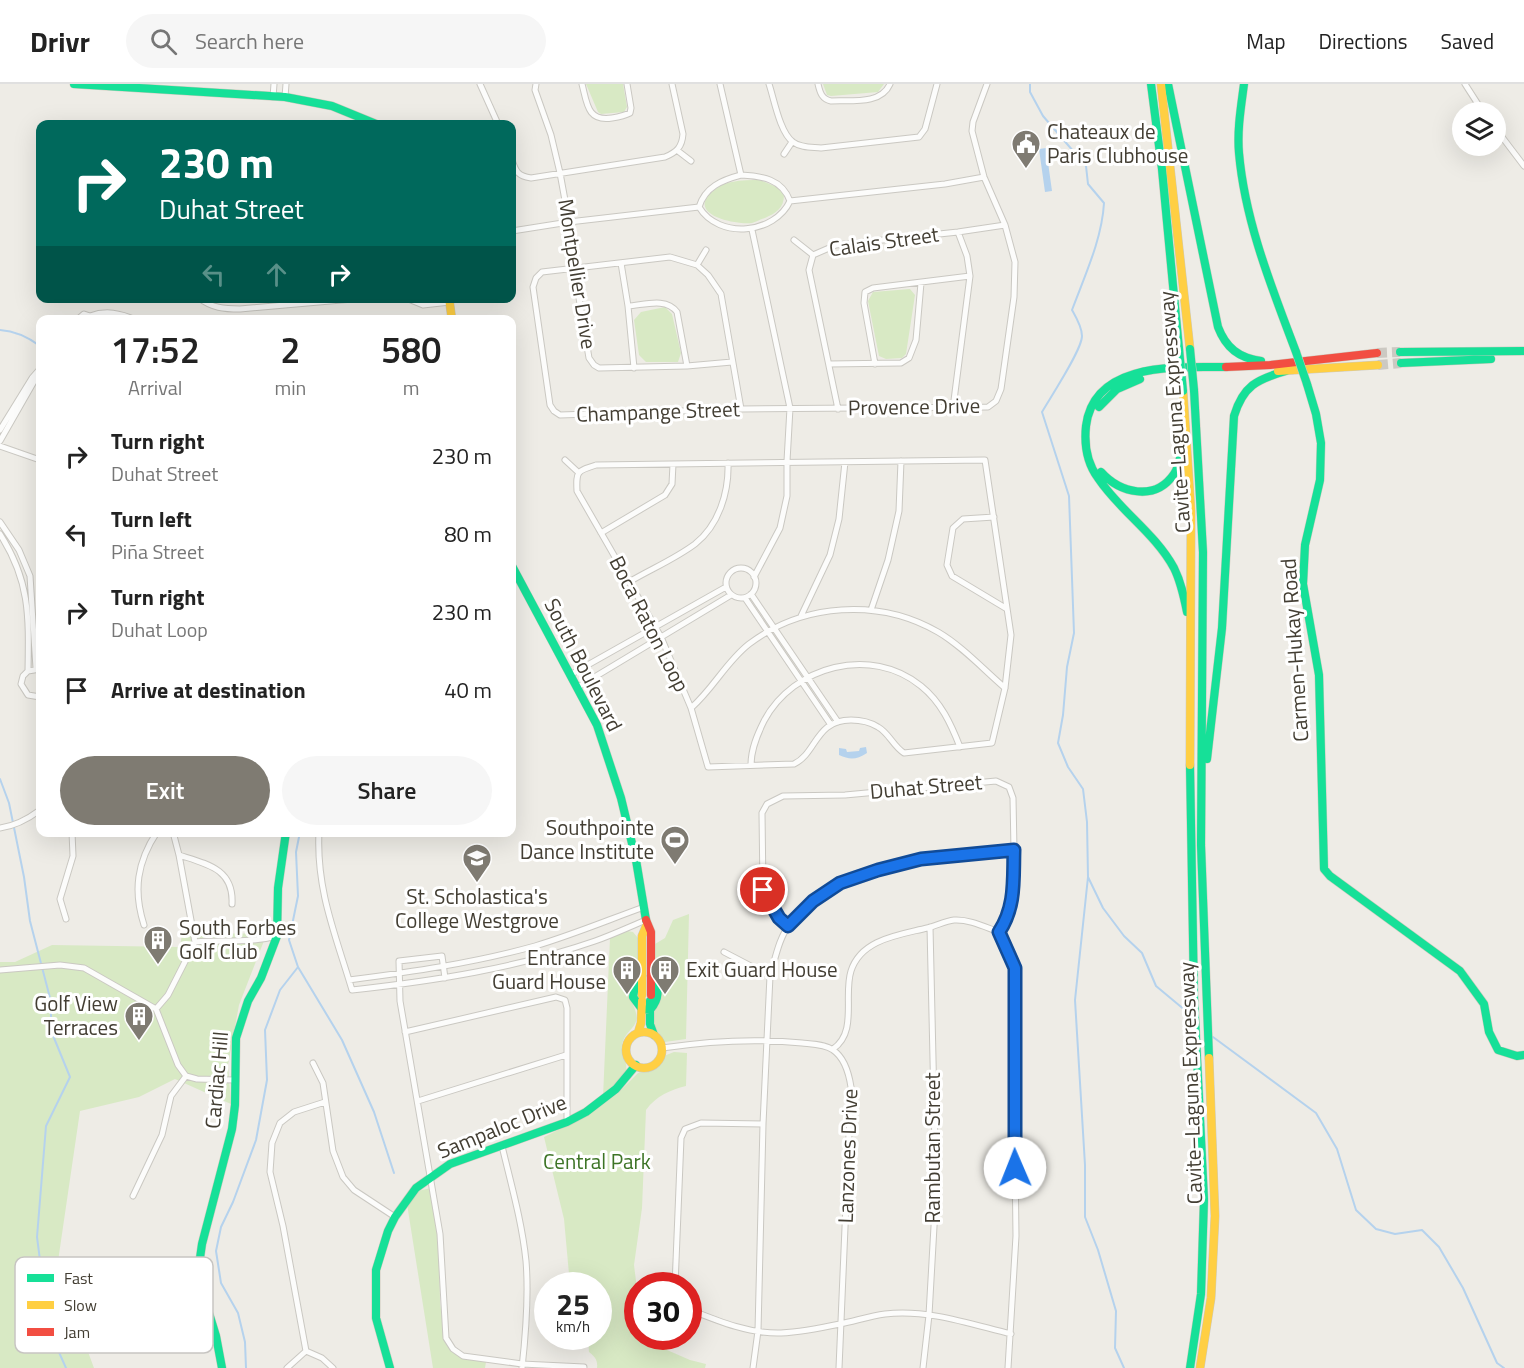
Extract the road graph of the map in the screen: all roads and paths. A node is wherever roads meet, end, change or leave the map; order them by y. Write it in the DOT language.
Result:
graph roads {
  1 [pos="74,84"];
  2 [pos="274,84"];
  3 [pos="286,84"];
  4 [pos="480,84"];
  5 [pos="536,84"];
  6 [pos="582,84"];
  7 [pos="627,84"];
  8 [pos="672,84"];
  9 [pos="720,84"];
  10 [pos="769,84"];
  11 [pos="818,84"];
  12 [pos="890,84"];
  13 [pos="936,84"];
  14 [pos="987,84"];
  15 [pos="1151,84"];
  16 [pos="1161,84"];
  17 [pos="1168,84"];
  18 [pos="1244,84"];
  19 [pos="1465,84"];
  20 [pos="175,87"];
  21 [pos="273,96"];
  22 [pos="285,97"];
  23 [pos="1477,102"];
  24 [pos="369,120"];
  25 [pos="496,120"];
  26 [pos="792,142"];
  27 [pos="1506,142"];
  28 [pos="678,151"];
  29 [pos="784,154"];
  30 [pos="691,161"];
  31 [pos="1524,166"];
  32 [pos="516,172"];
  33 [pos="561,173"];
  34 [pos="741,175"];
  35 [pos="984,177"];
  36 [pos="790,201"];
  37 [pos="699,207"];
  38 [pos="569,222"];
  39 [pos="1005,225"];
  40 [pos="516,230"];
  41 [pos="752,230"];
  42 [pos="958,232"];
  43 [pos="794,240"];
  44 [pos="706,250"];
  45 [pos="813,255"];
  46 [pos="621,263"];
  47 [pos="697,265"];
  48 [pos="574,268"];
  49 [pos="970,276"];
  50 [pos="921,283"];
  51 [pos="205,303"];
  52 [pos="308,303"];
  53 [pos="418,303"];
  54 [pos="433,303"];
  55 [pos="628,306"];
  56 [pos="97,315"];
  57 [pos="121,315"];
  58 [pos="1524,351"];
  59 [pos="1400,352"];
  60 [pos="1377,353"];
  61 [pos="1524,358"];
  62 [pos="732,362"];
  63 [pos="829,363"];
  64 [pos="1401,363"];
  65 [pos="874,364"];
  66 [pos="1378,365"];
  67 [pos="687,366"];
  68 [pos="1289,367"];
  69 [pos="634,368"];
  70 [pos="36,374"];
  71 [pos="36,377"];
  72 [pos="1183,391"];
  73 [pos="790,408"];
  74 [pos="953,408"];
  75 [pos="741,409"];
  76 [pos="838,409"];
  77 [pos="0,430"];
  78 [pos="0,441"];
  79 [pos="0,446"];
  80 [pos="36,459"];
  81 [pos="565,460"];
  82 [pos="786,461"];
  83 [pos="901,461"];
  84 [pos="845,462"];
  85 [pos="728,463"];
  86 [pos="673,464"];
  87 [pos="579,473"];
  88 [pos="994,517"];
  89 [pos="1,528"];
  90 [pos="601,533"];
  91 [pos="516,574"];
  92 [pos="754,577"];
  93 [pos="629,582"];
  94 [pos="726,587"];
  95 [pos="36,589"];
  96 [pos="28,591"];
  97 [pos="731,595"];
  98 [pos="748,596"];
  99 [pos="1007,609"];
  100 [pos="871,610"];
  101 [pos="801,616"];
  102 [pos="655,627"];
  103 [pos="771,629"];
  104 [pos="661,638"];
  105 [pos="36,653"];
  106 [pos="1192,657"];
  107 [pos="36,669"];
  108 [pos="28,671"];
  109 [pos="570,675"];
  110 [pos="807,677"];
  111 [pos="801,681"];
  112 [pos="578,687"];
  113 [pos="1005,688"];
  114 [pos="36,697"];
  115 [pos="692,708"];
  116 [pos="838,722"];
  117 [pos="831,725"];
  118 [pos="960,747"];
  119 [pos="751,765"];
  120 [pos="1201,797"];
  121 [pos="36,813"];
  122 [pos="0,828"];
  123 [pos="72,837"];
  124 [pos="154,837"];
  125 [pos="174,837"];
  126 [pos="285,837"];
  127 [pos="319,837"];
  128 [pos="1014,850"];
  129 [pos="179,855"];
  130 [pos="232,904"];
  131 [pos="644,907"];
  132 [pos="66,919"];
  133 [pos="646,922"];
  134 [pos="144,925"];
  135 [pos="788,926"];
  136 [pos="930,927"];
  137 [pos="999,932"];
  138 [pos="277,936"];
  139 [pos="195,942"];
  140 [pos="724,952"];
  141 [pos="443,966"];
  142 [pos="0,970"];
  143 [pos="651,970"];
  144 [pos="398,974"];
  145 [pos="642,976"];
  146 [pos="770,976"];
  147 [pos="445,978"];
  148 [pos="349,980"];
  149 [pos="399,985"];
  150 [pos="646,1002"];
  151 [pos="156,1009"];
  152 [pos="405,1032"];
  153 [pos="638,1034"];
  154 [pos="654,1035"];
  155 [pos="769,1039"];
  156 [pos="662,1048"];
  157 [pos="833,1049"];
  158 [pos="566,1054"];
  159 [pos="1524,1055"];
  160 [pos="314,1063"];
  161 [pos="636,1065"];
  162 [pos="186,1076"];
  163 [pos="234,1080"];
  164 [pos="418,1101"];
  165 [pos="325,1102"];
  166 [pos="567,1122"];
  167 [pos="763,1124"];
  168 [pos="502,1146"];
  169 [pos="431,1176"];
  170 [pos="133,1196"];
  171 [pos="395,1218"];
  172 [pos="200,1257"];
  173 [pos="676,1272"];
  174 [pos="702,1315"];
  175 [pos="929,1315"];
  176 [pos="842,1324"];
  177 [pos="213,1326"];
  178 [pos="758,1332"];
  179 [pos="1011,1334"];
  180 [pos="306,1351"];
  181 [pos="522,1366"];
  182 [pos="584,1367"];
  183 [pos="222,1368"];
  184 [pos="287,1368"];
  185 [pos="333,1368"];
  186 [pos="390,1368"];
  187 [pos="753,1368"];
  188 [pos="839,1368"];
  189 [pos="923,1368"];
  190 [pos="1008,1368"];
  191 [pos="1190,1368"];
  192 [pos="1200,1368"];
  1 -- 20 [label="main road"];
  2 -- 21 [label="street"];
  3 -- 22 [label="street"];
  4 -- 25 [label="street"];
  5 -- 33 [label="street, Montpellier Drive"];
  6 -- 7 [label="street"];
  8 -- 28 [label="street"];
  9 -- 34 [label="street"];
  10 -- 26 [label="street"];
  11 -- 12 [label="street"];
  13 -- 26 [label="street"];
  14 -- 35 [label="street, Provence Drive"];
  15 -- 72 [label="main road, Cavite–Laguna Expressway, bridge"];
  16 -- 120 [label="main road, Cavite–Laguna Expressway, bridge"];
  17 -- 68 [label="main road"];
  18 -- 159 [label="main road, Carmen-Hukay Road, bridge"];
  19 -- 23 [label="street"];
  20 -- 21 [label="main road"];
  21 -- 22 [label="main road"];
  22 -- 24 [label="main road"];
  26 -- 29 [label="street"];
  27 -- 31 [label="street"];
  28 -- 30 [label="street"];
  28 -- 33 [label="street"];
  32 -- 33 [label="street"];
  33 -- 38 [label="street, Montpellier Drive"];
  34 -- 36 [label="street"];
  34 -- 37 [label="street"];
  35 -- 36 [label="street"];
  35 -- 39 [label="street, Provence Drive"];
  36 -- 41 [label="street"];
  37 -- 38 [label="street"];
  37 -- 41 [label="street"];
  38 -- 40 [label="street"];
  38 -- 48 [label="street, Montpellier Drive"];
  39 -- 42 [label="street, Calais Street"];
  39 -- 74 [label="street, Provence Drive"];
  41 -- 73 [label="street"];
  42 -- 45 [label="street, Calais Street"];
  42 -- 49 [label="street"];
  43 -- 45 [label="street"];
  44 -- 47 [label="street"];
  45 -- 63 [label="street, Calais Street"];
  46 -- 47 [label="street"];
  46 -- 48 [label="street"];
  46 -- 55 [label="street"];
  47 -- 62 [label="street"];
  48 -- 69 [label="street, Montpellier Drive"];
  48 -- 75 [label="street, Champange Street"];
  49 -- 50 [label="street"];
  49 -- 74 [label="street"];
  50 -- 65 [label="street"];
  50 -- 65 [label="street"];
  51 -- 52 [label="street"];
  53 -- 54 [label="street"];
  55 -- 67 [label="street"];
  55 -- 69 [label="street"];
  56 -- 57 [label="street"];
  58 -- 59 [label="main road"];
  60 -- 68 [label="main road"];
  61 -- 64 [label="main road"];
  62 -- 67 [label="street, Montpellier Drive"];
  62 -- 75 [label="street"];
  63 -- 65 [label="street"];
  63 -- 76 [label="street, Calais Street"];
  66 -- 68 [label="main road"];
  67 -- 69 [label="street, Montpellier Drive"];
  68 -- 72 [label="main road"];
  68 -- 106 [label="main road"];
  68 -- 120 [label="main road"];
  70 -- 77 [label="street"];
  71 -- 78 [label="street"];
  72 -- 106 [label="main road, Cavite–Laguna Expressway"];
  73 -- 75 [label="street, Champange Street"];
  73 -- 76 [label="street, Provence Drive"];
  73 -- 82 [label="street"];
  74 -- 76 [label="street, Provence Drive"];
  79 -- 80 [label="street"];
  81 -- 87 [label="street"];
  82 -- 84 [label="street, Boca Raton Loop"];
  82 -- 85 [label="street, Boca Raton Loop"];
  82 -- 92 [label="street"];
  83 -- 84 [label="street, Boca Raton Loop"];
  83 -- 88 [label="street, Boca Raton Loop"];
  83 -- 100 [label="street"];
  84 -- 101 [label="street"];
  85 -- 86 [label="street, Boca Raton Loop"];
  85 -- 93 [label="street"];
  86 -- 87 [label="street, Boca Raton Loop"];
  86 -- 90 [label="street"];
  87 -- 90 [label="street, Boca Raton Loop"];
  88 -- 99 [label="street, Boca Raton Loop"];
  88 -- 99 [label="street"];
  89 -- 96 [label="street"];
  90 -- 93 [label="street, Boca Raton Loop"];
  91 -- 109 [label="main road, South Boulevard"];
  92 -- 94 [label="street"];
  92 -- 98 [label="street"];
  93 -- 102 [label="street, Boca Raton Loop"];
  94 -- 97 [label="street"];
  94 -- 102 [label="street"];
  95 -- 96 [label="street"];
  96 -- 105 [label="street"];
  96 -- 108 [label="street"];
  97 -- 98 [label="street"];
  97 -- 104 [label="street"];
  98 -- 103 [label="street"];
  99 -- 113 [label="street, Boca Raton Loop"];
  100 -- 101 [label="street"];
  100 -- 113 [label="street"];
  101 -- 103 [label="street"];
  102 -- 104 [label="street, Boca Raton Loop"];
  102 -- 109 [label="street"];
  103 -- 110 [label="street"];
  103 -- 111 [label="street"];
  103 -- 115 [label="street"];
  104 -- 112 [label="street"];
  104 -- 115 [label="street, Boca Raton Loop"];
  106 -- 191 [label="main road, Cavite–Laguna Expressway"];
  107 -- 108 [label="street"];
  108 -- 114 [label="street"];
  109 -- 112 [label="main road, South Boulevard"];
  110 -- 111 [label="street"];
  110 -- 116 [label="street"];
  110 -- 118 [label="street"];
  111 -- 117 [label="street"];
  111 -- 119 [label="street"];
  112 -- 131 [label="main road, South Boulevard"];
  113 -- 118 [label="street, Boca Raton Loop"];
  115 -- 119 [label="street, Boca Raton Loop"];
  116 -- 117 [label="street, Boca Raton Loop"];
  116 -- 118 [label="street, Boca Raton Loop"];
  117 -- 119 [label="street, Boca Raton Loop"];
  120 -- 192 [label="main road, Cavite–Laguna Expressway"];
  121 -- 122 [label="street"];
  123 -- 132 [label="street"];
  124 -- 134 [label="street"];
  125 -- 129 [label="street"];
  126 -- 138 [label="main road, Cardiac Hill"];
  127 -- 148 [label="street"];
  128 -- 135 [label="street"];
  128 -- 135 [label="street, Duhat Street"];
  128 -- 137 [label="street, Duhat Street"];
  129 -- 130 [label="street"];
  129 -- 139 [label="street"];
  131 -- 133 [label="main road, South Boulevard"];
  131 -- 141 [label="street"];
  133 -- 143 [label="main road, South Boulevard"];
  133 -- 145 [label="main road, South Boulevard"];
  133 -- 147 [label="street"];
  135 -- 146 [label="street"];
  136 -- 137 [label="street"];
  136 -- 157 [label="street"];
  136 -- 175 [label="street, Rambutan Street"];
  137 -- 179 [label="street"];
  138 -- 139 [label="street"];
  138 -- 163 [label="main road, Cardiac Hill"];
  139 -- 151 [label="street"];
  140 -- 146 [label="street"];
  141 -- 144 [label="street"];
  141 -- 144 [label="street"];
  141 -- 147 [label="street"];
  142 -- 151 [label="street"];
  143 -- 150 [label="main road, South Boulevard"];
  143 -- 150 [label="main road, South Boulevard"];
  144 -- 148 [label="street"];
  144 -- 149 [label="street"];
  145 -- 150 [label="main road, South Boulevard"];
  145 -- 150 [label="main road, South Boulevard"];
  146 -- 155 [label="street"];
  147 -- 149 [label="street"];
  148 -- 149 [label="street"];
  149 -- 152 [label="street"];
  150 -- 153 [label="main road, South Boulevard"];
  150 -- 154 [label="main road, South Boulevard"];
  151 -- 162 [label="street"];
  152 -- 158 [label="street"];
  152 -- 164 [label="street"];
  153 -- 154 [label="main road"];
  153 -- 161 [label="main road"];
  154 -- 156 [label="main road"];
  155 -- 156 [label="street"];
  155 -- 157 [label="street"];
  155 -- 167 [label="street"];
  156 -- 161 [label="main road"];
  157 -- 176 [label="street, Lanzones Drive"];
  158 -- 164 [label="street"];
  158 -- 166 [label="street"];
  160 -- 165 [label="street"];
  161 -- 166 [label="main road, Sampaloc Drive"];
  162 -- 163 [label="street"];
  162 -- 170 [label="street"];
  163 -- 172 [label="main road, Cardiac Hill"];
  164 -- 169 [label="street"];
  165 -- 171 [label="street"];
  165 -- 180 [label="street"];
  166 -- 168 [label="main road, Sampaloc Drive"];
  167 -- 173 [label="street"];
  167 -- 178 [label="street"];
  168 -- 169 [label="main road, Sampaloc Drive"];
  168 -- 181 [label="street"];
  169 -- 171 [label="main road, Sampaloc Drive"];
  169 -- 181 [label="street"];
  171 -- 186 [label="main road, Sampaloc Drive"];
  174 -- 178 [label="street"];
  175 -- 176 [label="street"];
  175 -- 179 [label="street"];
  175 -- 189 [label="street, Rambutan Street"];
  176 -- 178 [label="street"];
  176 -- 188 [label="street, Lanzones Drive"];
  177 -- 183 [label="main road, Cardiac Hill"];
  178 -- 187 [label="street"];
  179 -- 190 [label="street"];
  180 -- 184 [label="street"];
  180 -- 185 [label="street"];
  181 -- 182 [label="street"];
}
